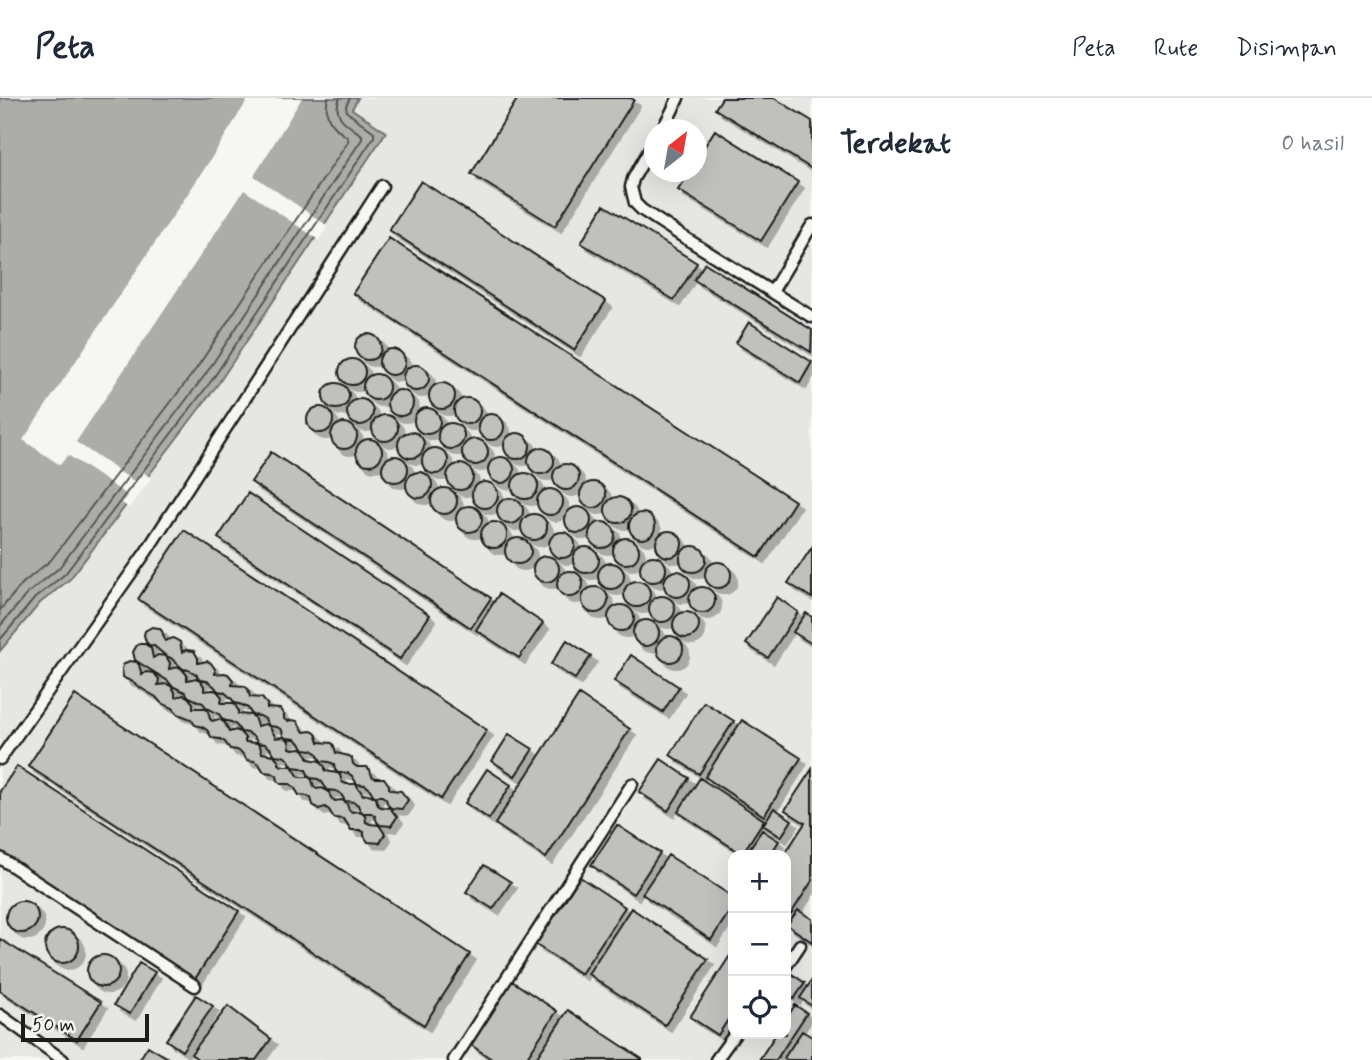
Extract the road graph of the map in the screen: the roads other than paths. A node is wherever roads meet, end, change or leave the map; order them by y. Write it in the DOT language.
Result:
graph roads {
  1 [pos="678,98"];
  2 [pos="668,119"];
  3 [pos="644,160"];
  4 [pos="382,186"];
  5 [pos="812,225"];
  6 [pos="772,292"];
  7 [pos="812,317"];
  8 [pos="0,759"];
  9 [pos="632,784"];
  10 [pos="0,858"];
  11 [pos="800,945"];
  12 [pos="791,958"];
  13 [pos="195,986"];
  14 [pos="0,1015"];
  15 [pos="731,1039"];
  16 [pos="63,1060"];
  17 [pos="454,1060"];
  18 [pos="716,1060"];
  1 -- 2 [label="lane"];
  3 -- 6 [label="lane"];
  4 -- 8 [label="lane"];
  5 -- 6 [label="lane"];
  6 -- 7 [label="lane"];
  9 -- 17 [label="lane"];
  10 -- 13 [label="lane"];
  11 -- 12 [label="lane"];
  14 -- 16 [label="lane"];
  15 -- 18 [label="lane"];
}
